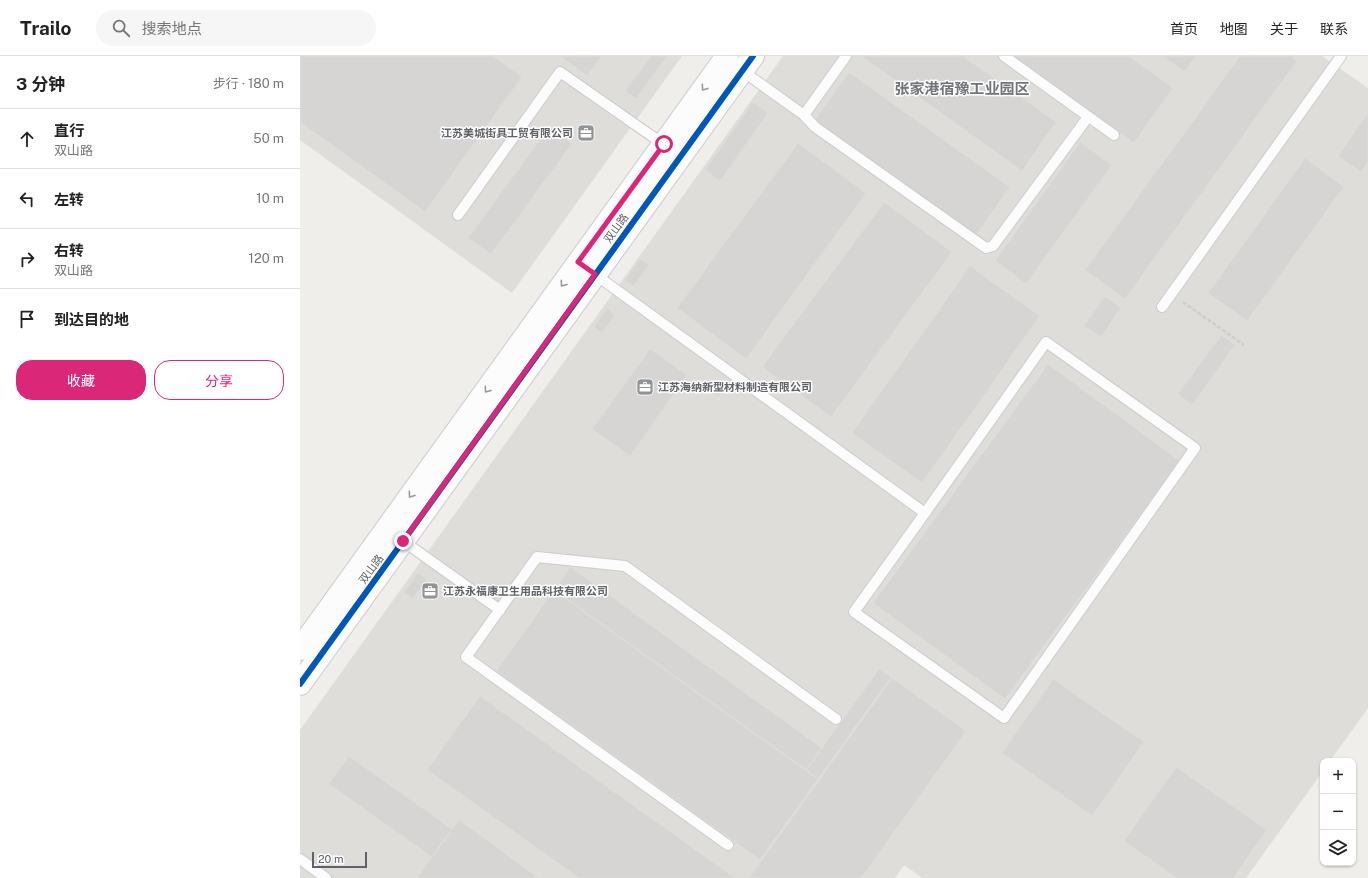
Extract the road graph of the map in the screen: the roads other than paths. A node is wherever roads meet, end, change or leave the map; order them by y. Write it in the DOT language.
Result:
graph roads {
  1 [pos="846,56"];
  2 [pos="1004,56"];
  3 [pos="1341,56"];
  4 [pos="726,57"];
  5 [pos="748,64"];
  6 [pos="804,115"];
  7 [pos="1088,117"];
  8 [pos="1114,135"];
  9 [pos="672,150"];
  10 [pos="458,215"];
  11 [pos="587,268"];
  12 [pos="1162,307"];
  13 [pos="925,513"];
  14 [pos="403,541"];
  15 [pos="500,610"];
  16 [pos="300,649"];
  17 [pos="300,684"];
  18 [pos="836,719"];
  19 [pos="728,845"];
  20 [pos="300,859"];
  21 [pos="326,878"];
  1 -- 6 [label="lane"];
  2 -- 7 [label="lane"];
  3 -- 12 [label="lane"];
  4 -- 5 [label="lane"];
  4 -- 9 [label="street, 双山路, one-way"];
  5 -- 6 [label="lane"];
  5 -- 9 [label="street, 双山路"];
  6 -- 7 [label="lane"];
  7 -- 8 [label="lane"];
  9 -- 10 [label="lane"];
  9 -- 11 [label="street, 双山路"];
  11 -- 13 [label="lane"];
  11 -- 14 [label="street, 双山路"];
  11 -- 16 [label="street, 双山路, one-way"];
  13 -- 13 [label="lane"];
  14 -- 15 [label="lane"];
  14 -- 17 [label="street, 双山路"];
  15 -- 18 [label="lane"];
  15 -- 19 [label="lane"];
  20 -- 21 [label="lane"];
}
